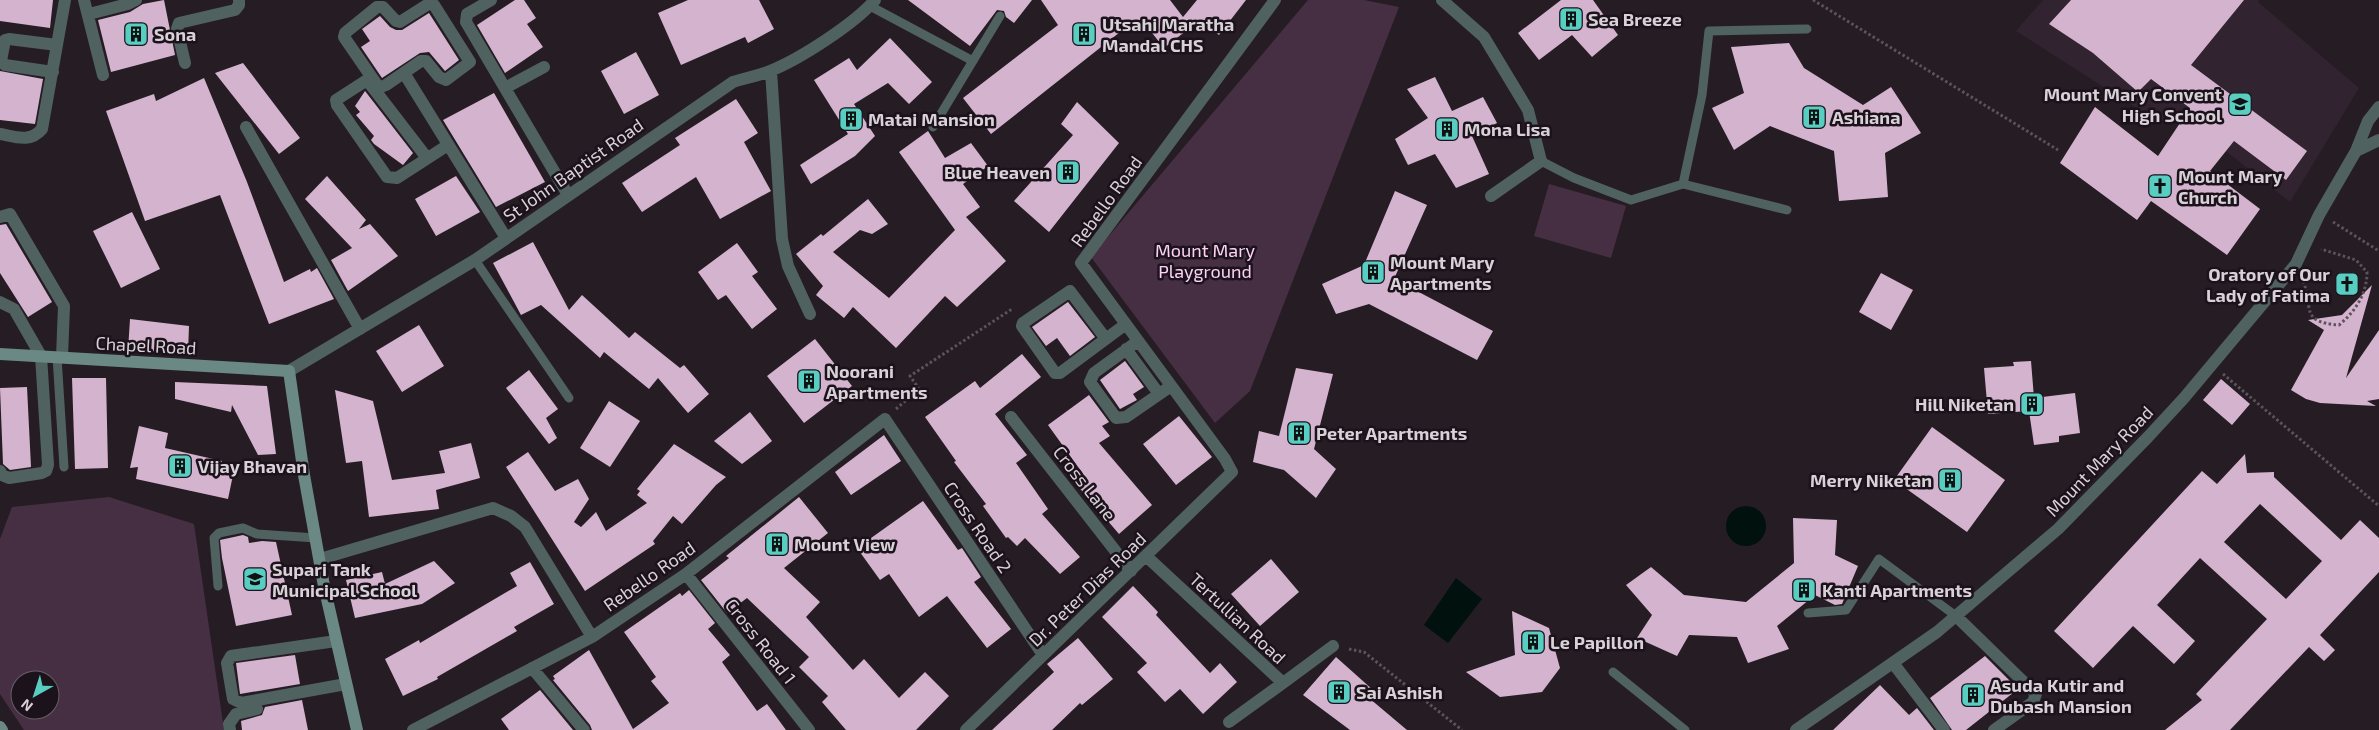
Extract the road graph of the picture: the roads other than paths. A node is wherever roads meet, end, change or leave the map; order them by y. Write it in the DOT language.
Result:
graph roads {
  1 [pos="65,0"];
  2 [pos="84,0"];
  3 [pos="136,0"];
  4 [pos="239,0"];
  5 [pos="491,0"];
  6 [pos="1275,0"];
  7 [pos="1442,0"];
  8 [pos="873,3"];
  9 [pos="88,14"];
  10 [pos="1000,16"];
  11 [pos="1807,29"];
  12 [pos="58,45"];
  13 [pos="973,61"];
  14 [pos="185,63"];
  15 [pos="544,66"];
  16 [pos="771,71"];
  17 [pos="53,72"];
  18 [pos="404,73"];
  19 [pos="103,75"];
  20 [pos="506,88"];
  21 [pos="2379,107"];
  22 [pos="246,127"];
  23 [pos="933,127"];
  24 [pos="0,134"];
  25 [pos="2379,140"];
  26 [pos="448,145"];
  27 [pos="2356,151"];
  28 [pos="427,158"];
  29 [pos="1541,161"];
  30 [pos="1683,184"];
  31 [pos="568,195"];
  32 [pos="1491,196"];
  33 [pos="1787,210"];
  34 [pos="0,217"];
  35 [pos="506,238"];
  36 [pos="475,260"];
  37 [pos="0,302"];
  38 [pos="810,314"];
  39 [pos="1126,324"];
  40 [pos="360,329"];
  41 [pos="1106,339"];
  42 [pos="1138,341"];
  43 [pos="1126,349"];
  44 [pos="0,354"];
  45 [pos="41,356"];
  46 [pos="60,357"];
  47 [pos="290,371"];
  48 [pos="1171,386"];
  49 [pos="1159,394"];
  50 [pos="569,398"];
  51 [pos="1012,417"];
  52 [pos="885,419"];
  53 [pos="64,467"];
  54 [pos="0,471"];
  55 [pos="1232,472"];
  56 [pos="316,538"];
  57 [pos="1146,556"];
  58 [pos="320,559"];
  59 [pos="1131,571"];
  60 [pos="686,574"];
  61 [pos="218,586"];
  62 [pos="1808,613"];
  63 [pos="1956,616"];
  64 [pos="592,637"];
  65 [pos="336,641"];
  66 [pos="1333,646"];
  67 [pos="1043,655"];
  68 [pos="1893,663"];
  69 [pos="532,668"];
  70 [pos="1613,672"];
  71 [pos="1283,683"];
  72 [pos="346,686"];
  73 [pos="1229,722"];
  74 [pos="0,726"];
  75 [pos="2,730"];
  76 [pos="230,730"];
  77 [pos="357,730"];
  78 [pos="413,730"];
  79 [pos="584,730"];
  80 [pos="809,730"];
  81 [pos="966,730"];
  82 [pos="1684,730"];
  83 [pos="1796,730"];
  84 [pos="1944,730"];
  85 [pos="1994,730"];
  1 -- 12 [label="street"];
  2 -- 9 [label="street"];
  3 -- 9 [label="street"];
  4 -- 14 [label="street"];
  5 -- 20 [label="street"];
  6 -- 39 [label="street, Rebello Road"];
  7 -- 29 [label="street"];
  8 -- 13 [label="lane"];
  8 -- 16 [label="street, St John Baptist Road"];
  9 -- 19 [label="street"];
  10 -- 13 [label="lane"];
  11 -- 30 [label="lane"];
  12 -- 17 [label="street"];
  12 -- 17 [label="street"];
  13 -- 23 [label="lane"];
  15 -- 20 [label="street"];
  16 -- 31 [label="street, St John Baptist Road"];
  16 -- 38 [label="street"];
  17 -- 24 [label="street"];
  18 -- 18 [label="street"];
  18 -- 26 [label="street"];
  20 -- 31 [label="street"];
  21 -- 27 [label="street, Mount Mary Road"];
  22 -- 40 [label="street"];
  25 -- 27 [label="street"];
  26 -- 28 [label="street"];
  26 -- 35 [label="street"];
  27 -- 63 [label="street, Mount Mary Road"];
  28 -- 28 [label="street"];
  29 -- 30 [label="lane"];
  29 -- 32 [label="street"];
  30 -- 33 [label="lane"];
  31 -- 35 [label="street, St John Baptist Road"];
  34 -- 46 [label="street"];
  35 -- 36 [label="street, St John Baptist Road"];
  36 -- 40 [label="street, St John Baptist Road"];
  36 -- 50 [label="lane"];
  37 -- 45 [label="street"];
  39 -- 41 [label="street"];
  39 -- 42 [label="street, Rebello Road"];
  40 -- 47 [label="street, St John Baptist Road"];
  41 -- 41 [label="street"];
  42 -- 43 [label="street"];
  42 -- 48 [label="street, Rebello Road"];
  43 -- 49 [label="street"];
  43 -- 49 [label="street"];
  44 -- 45 [label="main road, Chapel Road"];
  45 -- 46 [label="main road, Chapel Road"];
  45 -- 54 [label="street"];
  46 -- 47 [label="main road, Chapel Road"];
  46 -- 53 [label="lane"];
  47 -- 56 [label="main road"];
  48 -- 49 [label="street"];
  48 -- 55 [label="street, Rebello Road"];
  51 -- 59 [label="street, Cross Lane"];
  52 -- 60 [label="street, Rebello Road"];
  52 -- 67 [label="street, Cross Road 2"];
  55 -- 57 [label="street, Dr. Peter Dias Road"];
  56 -- 58 [label="main road"];
  56 -- 61 [label="lane"];
  57 -- 59 [label="street, Dr. Peter Dias Road"];
  57 -- 71 [label="street, Tertullian Road"];
  58 -- 64 [label="street"];
  58 -- 65 [label="main road"];
  59 -- 67 [label="street, Dr. Peter Dias Road"];
  60 -- 64 [label="street, Rebello Road"];
  60 -- 80 [label="street, Cross Road 1"];
  62 -- 63 [label="lane"];
  63 -- 68 [label="street, Mount Mary Road"];
  63 -- 85 [label="street"];
  64 -- 69 [label="street, Rebello Road"];
  65 -- 72 [label="main road"];
  65 -- 72 [label="street"];
  66 -- 71 [label="street, Tertullian Road"];
  67 -- 81 [label="street, Dr. Peter Dias Road"];
  68 -- 83 [label="street, Mount Mary Road"];
  68 -- 84 [label="street"];
  69 -- 78 [label="street, Rebello Road"];
  69 -- 79 [label="street"];
  70 -- 82 [label="lane"];
  71 -- 73 [label="street"];
  72 -- 76 [label="street"];
  72 -- 77 [label="main road"];
  74 -- 75 [label="main road"];
}
